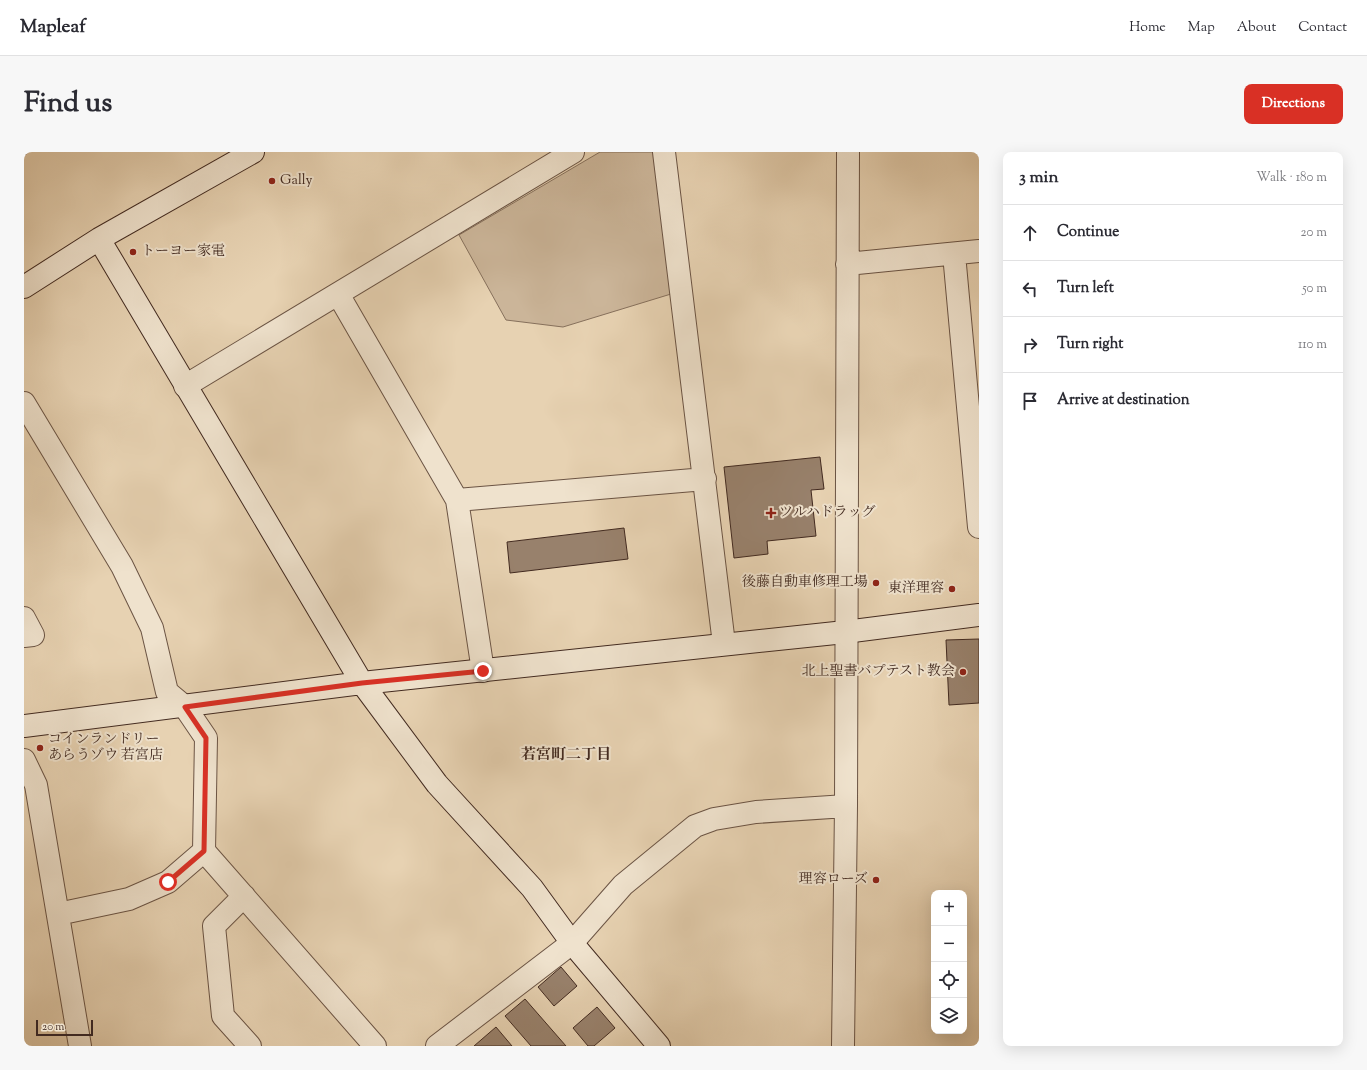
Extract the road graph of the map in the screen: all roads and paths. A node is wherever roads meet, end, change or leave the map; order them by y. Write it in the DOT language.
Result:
graph roads {
  1 [pos="253,152"];
  2 [pos="573,152"];
  3 [pos="664,152"];
  4 [pos="848,152"];
  5 [pos="99,240"];
  6 [pos="979,251"];
  7 [pos="954,254"];
  8 [pos="847,264"];
  9 [pos="24,287"];
  10 [pos="338,294"];
  11 [pos="185,386"];
  12 [pos="24,403"];
  13 [pos="705,479"];
  14 [pos="457,500"];
  15 [pos="979,526"];
  16 [pos="979,615"];
  17 [pos="24,618"];
  18 [pos="845,632"];
  19 [pos="24,636"];
  20 [pos="724,644"];
  21 [pos="483,671"];
  22 [pos="362,683"];
  23 [pos="185,707"];
  24 [pos="24,726"];
  25 [pos="24,760"];
  26 [pos="846,806"];
  27 [pos="204,851"];
  28 [pos="244,896"];
  29 [pos="58,914"];
  30 [pos="572,943"];
  31 [pos="80,1046"];
  32 [pos="250,1046"];
  33 [pos="375,1046"];
  34 [pos="437,1046"];
  35 [pos="659,1046"];
  36 [pos="843,1046"];
  1 -- 5 [label="street"];
  2 -- 10 [label="street"];
  3 -- 13 [label="street"];
  4 -- 8 [label="street"];
  5 -- 9 [label="street"];
  5 -- 11 [label="street"];
  6 -- 7 [label="street"];
  7 -- 8 [label="street"];
  7 -- 15 [label="street"];
  8 -- 18 [label="street"];
  10 -- 11 [label="street"];
  10 -- 14 [label="street"];
  11 -- 22 [label="street"];
  12 -- 23 [label="street"];
  13 -- 14 [label="street"];
  13 -- 20 [label="street"];
  14 -- 21 [label="street"];
  16 -- 18 [label="street"];
  17 -- 19 [label="street"];
  18 -- 20 [label="street"];
  18 -- 26 [label="street"];
  20 -- 21 [label="street"];
  21 -- 22 [label="street"];
  22 -- 23 [label="street"];
  22 -- 30 [label="street"];
  23 -- 24 [label="street"];
  23 -- 27 [label="street"];
  25 -- 29 [label="street"];
  26 -- 30 [label="street"];
  26 -- 36 [label="street"];
  27 -- 28 [label="street"];
  27 -- 29 [label="street"];
  28 -- 32 [label="street"];
  28 -- 33 [label="street"];
  29 -- 31 [label="street"];
  30 -- 34 [label="street"];
  30 -- 35 [label="street"];
}
